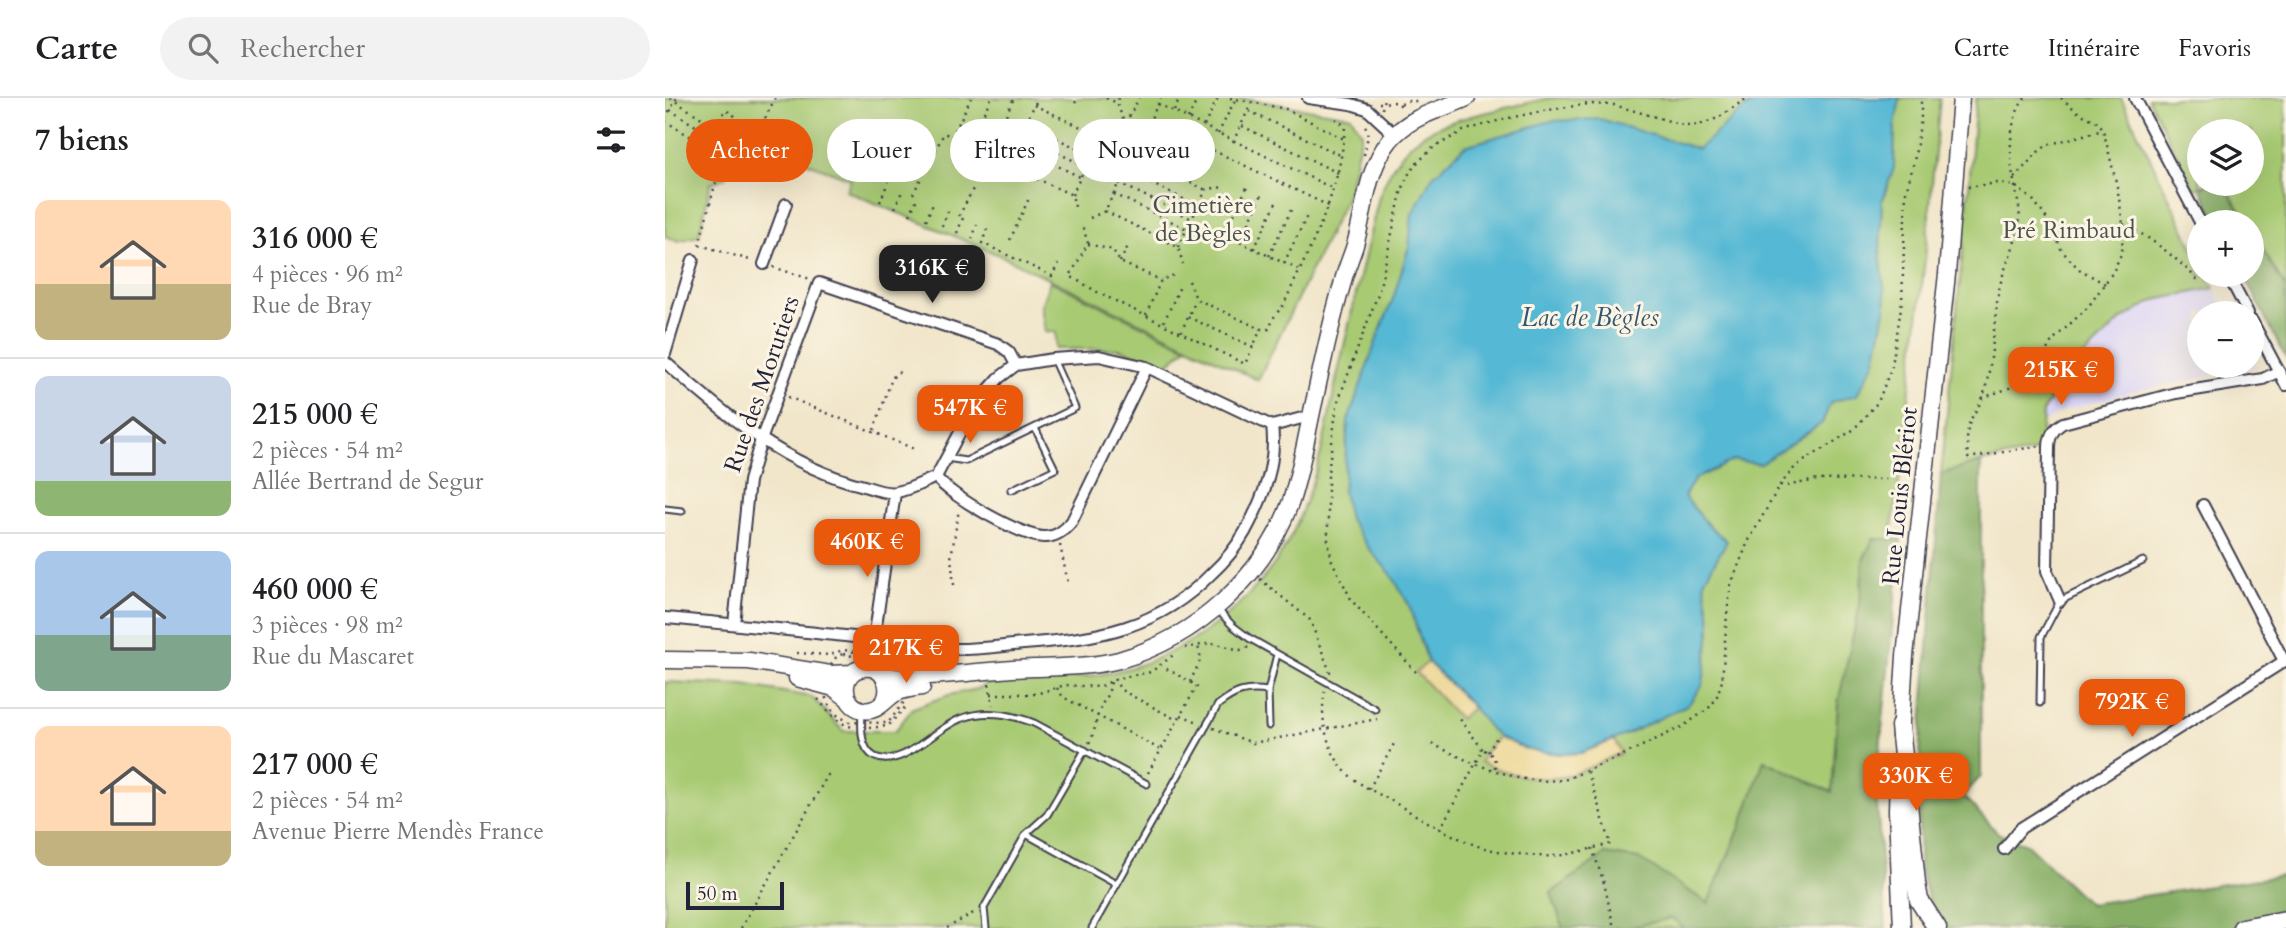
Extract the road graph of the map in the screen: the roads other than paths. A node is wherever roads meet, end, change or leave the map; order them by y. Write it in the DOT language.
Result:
graph roads {
  1 [pos="1308,98"];
  2 [pos="1467,98"];
  3 [pos="1961,98"];
  4 [pos="2136,98"];
  5 [pos="1437,100"];
  6 [pos="1351,101"];
  7 [pos="1391,131"];
  8 [pos="786,204"];
  9 [pos="2194,210"];
  10 [pos="693,260"];
  11 [pos="764,264"];
  12 [pos="2264,343"];
  13 [pos="665,354"];
  14 [pos="1053,359"];
  15 [pos="665,362"];
  16 [pos="1016,365"];
  17 [pos="1147,367"];
  18 [pos="2279,371"];
  19 [pos="2286,386"];
  20 [pos="1310,420"];
  21 [pos="1272,426"];
  22 [pos="1035,428"];
  23 [pos="761,440"];
  24 [pos="946,458"];
  25 [pos="936,477"];
  26 [pos="1011,490"];
  27 [pos="895,493"];
  28 [pos="2203,505"];
  29 [pos="665,509"];
  30 [pos="681,511"];
  31 [pos="2143,561"];
  32 [pos="2060,601"];
  33 [pos="1216,607"];
  34 [pos="665,618"];
  35 [pos="734,624"];
  36 [pos="875,639"];
  37 [pos="1277,654"];
  38 [pos="665,660"];
  39 [pos="2285,660"];
  40 [pos="874,664"];
  41 [pos="665,668"];
  42 [pos="852,673"];
  43 [pos="905,679"];
  44 [pos="828,680"];
  45 [pos="1268,691"];
  46 [pos="846,697"];
  47 [pos="885,700"];
  48 [pos="2040,703"];
  49 [pos="1375,709"];
  50 [pos="862,716"];
  51 [pos="1269,726"];
  52 [pos="1900,726"];
  53 [pos="1085,750"];
  54 [pos="1145,783"];
  55 [pos="1026,834"];
  56 [pos="2004,849"];
  57 [pos="1117,884"];
  58 [pos="1902,900"];
  59 [pos="2286,920"];
  60 [pos="986,928"];
  61 [pos="1092,928"];
  62 [pos="1902,928"];
  63 [pos="1909,928"];
  64 [pos="1937,928"];
  65 [pos="2242,928"];
  1 -- 6 [label="street"];
  2 -- 7 [label="street"];
  3 -- 52 [label="street, Rue Louis Blériot"];
  4 -- 9 [label="street"];
  5 -- 7 [label="street"];
  6 -- 7 [label="street"];
  7 -- 20 [label="street"];
  8 -- 11 [label="street"];
  10 -- 13 [label="street"];
  12 -- 18 [label="street"];
  14 -- 16 [label="street"];
  14 -- 17 [label="street"];
  14 -- 22 [label="lane"];
  15 -- 23 [label="street"];
  16 -- 23 [label="street, Rue des Morutiers"];
  16 -- 24 [label="street"];
  17 -- 21 [label="street"];
  17 -- 25 [label="street"];
  18 -- 19 [label="street"];
  18 -- 32 [label="street"];
  20 -- 21 [label="street"];
  20 -- 33 [label="street"];
  21 -- 36 [label="street"];
  22 -- 24 [label="lane"];
  22 -- 26 [label="lane"];
  23 -- 27 [label="street"];
  23 -- 35 [label="street, Rue des Morutiers"];
  24 -- 25 [label="street"];
  25 -- 27 [label="street"];
  27 -- 36 [label="street"];
  28 -- 39 [label="street"];
  29 -- 30 [label="lane"];
  31 -- 32 [label="lane"];
  32 -- 48 [label="lane"];
  33 -- 37 [label="lane"];
  33 -- 43 [label="street"];
  34 -- 35 [label="street"];
  35 -- 36 [label="street"];
  36 -- 40 [label="street"];
  37 -- 45 [label="lane"];
  37 -- 49 [label="lane"];
  38 -- 44 [label="street"];
  39 -- 56 [label="street"];
  40 -- 42 [label="street"];
  40 -- 43 [label="street"];
  40 -- 47 [label="street"];
  41 -- 44 [label="street"];
  42 -- 44 [label="street"];
  42 -- 46 [label="street"];
  43 -- 47 [label="street"];
  44 -- 46 [label="street"];
  45 -- 51 [label="lane"];
  45 -- 57 [label="lane"];
  46 -- 50 [label="street"];
  47 -- 50 [label="street"];
  50 -- 53 [label="lane"];
  52 -- 58 [label="street, Rue Louis Blériot"];
  52 -- 64 [label="main road"];
  53 -- 54 [label="lane"];
  53 -- 55 [label="lane"];
  55 -- 57 [label="lane"];
  55 -- 60 [label="lane"];
  57 -- 61 [label="lane"];
  58 -- 62 [label="street, Rue Louis Blériot"];
  58 -- 63 [label="street, Rue Louis Blériot"];
  59 -- 65 [label="main road"];
}
